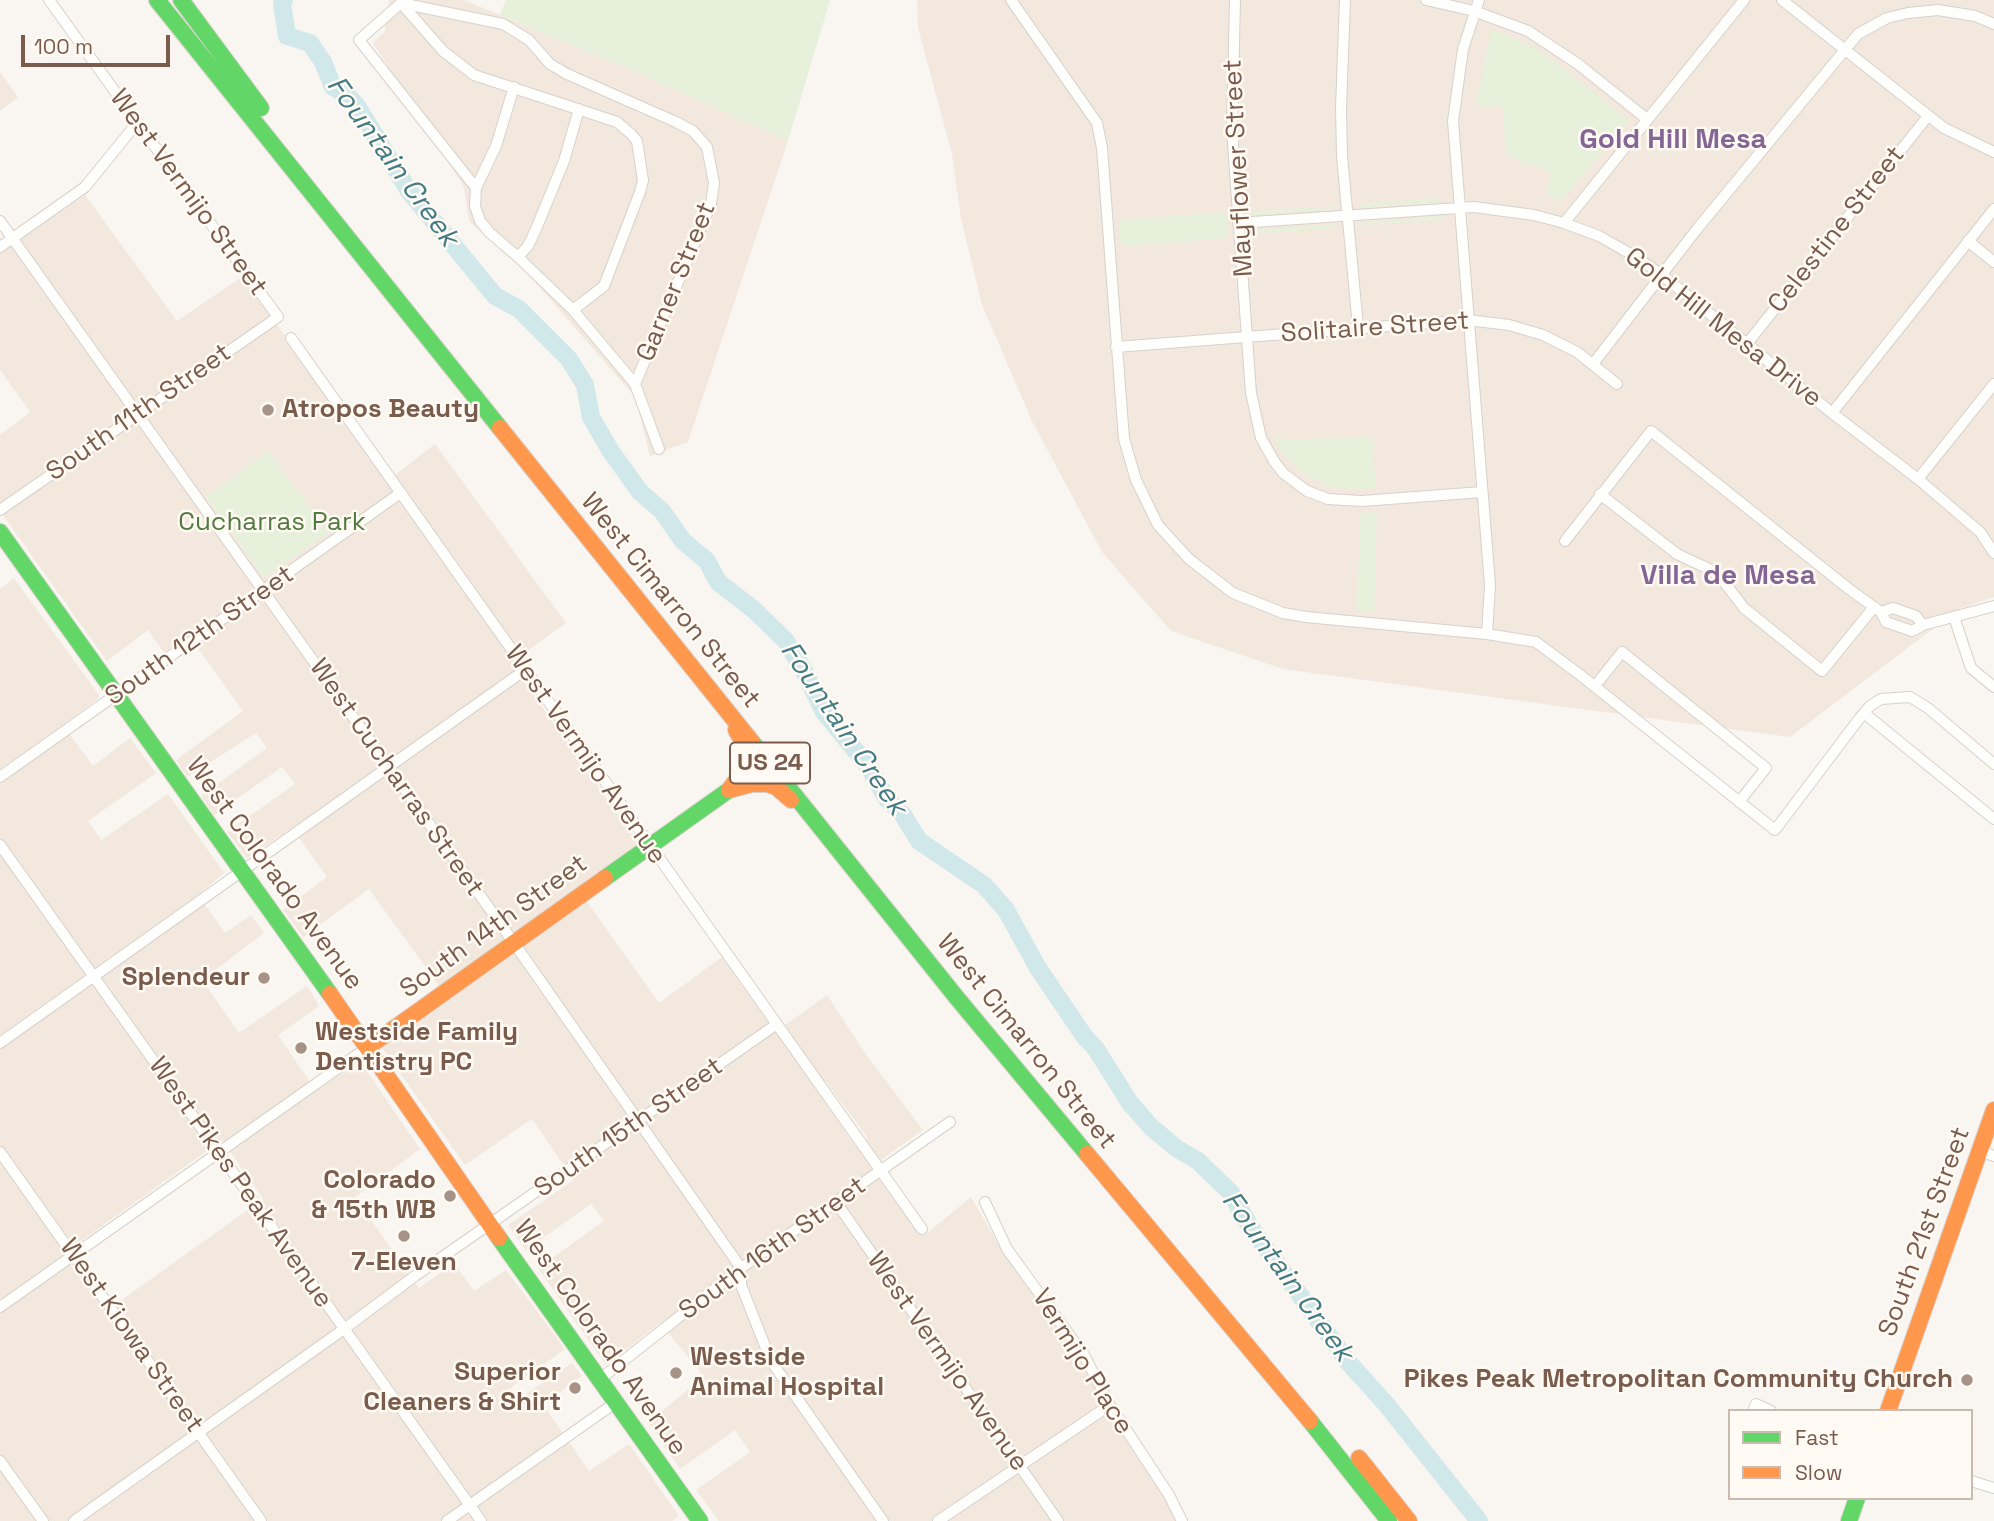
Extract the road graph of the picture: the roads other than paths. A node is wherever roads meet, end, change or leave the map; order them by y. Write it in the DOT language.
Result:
graph roads {
  1 [pos="49,0"];
  2 [pos="157,0"];
  3 [pos="181,0"];
  4 [pos="1011,0"];
  5 [pos="1235,0"];
  6 [pos="1345,0"];
  7 [pos="1426,0"];
  8 [pos="1744,0"];
  9 [pos="1782,0"];
  10 [pos="399,1"];
  11 [pos="1476,5"];
  12 [pos="1994,24"];
  13 [pos="1844,49"];
  14 [pos="514,87"];
  15 [pos="579,109"];
  16 [pos="1928,116"];
  17 [pos="1648,120"];
  18 [pos="137,123"];
  19 [pos="1994,152"];
  20 [pos="476,188"];
  21 [pos="1460,207"];
  22 [pos="1994,209"];
  23 [pos="1347,215"];
  24 [pos="0,221"];
  25 [pos="1238,223"];
  26 [pos="1564,223"];
  27 [pos="12,238"];
  28 [pos="1968,241"];
  29 [pos="0,247"];
  30 [pos="518,257"];
  31 [pos="1994,262"];
  32 [pos="1662,275"];
  33 [pos="573,310"];
  34 [pos="278,317"];
  35 [pos="1468,320"];
  36 [pos="1358,327"];
  37 [pos="1247,337"];
  38 [pos="290,338"];
  39 [pos="1746,345"];
  40 [pos="1116,347"];
  41 [pos="1593,364"];
  42 [pos="635,384"];
  43 [pos="1617,384"];
  44 [pos="1994,384"];
  45 [pos="1832,413"];
  46 [pos="135,414"];
  47 [pos="659,449"];
  48 [pos="1918,479"];
  49 [pos="1482,492"];
  50 [pos="399,494"];
  51 [pos="1600,494"];
  52 [pos="0,510"];
  53 [pos="0,532"];
  54 [pos="1565,541"];
  55 [pos="1994,552"];
  56 [pos="263,591"];
  57 [pos="1994,606"];
  58 [pos="1878,609"];
  59 [pos="1954,617"];
  60 [pos="1487,634"];
  61 [pos="525,670"];
  62 [pos="706,684"];
  63 [pos="1595,686"];
  64 [pos="1994,687"];
  65 [pos="116,695"];
  66 [pos="1864,713"];
  67 [pos="1994,764"];
  68 [pos="388,769"];
  69 [pos="0,777"];
  70 [pos="729,790"];
  71 [pos="1740,802"];
  72 [pos="1994,819"];
  73 [pos="834,844"];
  74 [pos="0,845"];
  75 [pos="649,846"];
  76 [pos="241,872"];
  77 [pos="514,943"];
  78 [pos="93,976"];
  79 [pos="777,1024"];
  80 [pos="0,1043"];
  81 [pos="368,1047"];
  82 [pos="1994,1110"];
  83 [pos="639,1121"];
  84 [pos="950,1122"];
  85 [pos="0,1152"];
  86 [pos="1987,1153"];
  87 [pos="220,1154"];
  88 [pos="881,1171"];
  89 [pos="836,1202"];
  90 [pos="985,1202"];
  91 [pos="490,1225"];
  92 [pos="922,1230"];
  93 [pos="74,1257"];
  94 [pos="741,1268"];
  95 [pos="0,1307"];
  96 [pos="344,1329"];
  97 [pos="599,1380"];
  98 [pos="615,1403"];
  99 [pos="1110,1405"];
  100 [pos="1889,1409"];
  101 [pos="199,1433"];
  102 [pos="0,1461"];
  103 [pos="1019,1465"];
  104 [pos="1973,1482"];
  105 [pos="1994,1488"];
  106 [pos="1856,1500"];
  107 [pos="469,1505"];
  108 [pos="43,1521"];
  109 [pos="74,1521"];
  110 [pos="261,1521"];
  111 [pos="447,1521"];
  112 [pos="481,1521"];
  113 [pos="700,1521"];
  114 [pos="883,1521"];
  115 [pos="938,1521"];
  116 [pos="1058,1521"];
  117 [pos="1182,1521"];
  118 [pos="1389,1521"];
  119 [pos="1409,1521"];
  120 [pos="1849,1521"];
  1 -- 18 [label="street, West Vermijo Street"];
  2 -- 62 [label="main road, West Cimarron Street / US 24"];
  3 -- 119 [label="main road, West Cimarron Street / US 24"];
  4 -- 40 [label="street"];
  5 -- 25 [label="street, Mayflower Street"];
  6 -- 23 [label="street"];
  7 -- 11 [label="street"];
  8 -- 17 [label="street"];
  9 -- 13 [label="street"];
  10 -- 14 [label="street"];
  10 -- 20 [label="street, Garner Street"];
  10 -- 42 [label="street, Garner Street"];
  11 -- 17 [label="street"];
  11 -- 21 [label="street"];
  12 -- 13 [label="street"];
  13 -- 16 [label="street"];
  13 -- 32 [label="street"];
  14 -- 15 [label="street"];
  14 -- 20 [label="street"];
  15 -- 30 [label="street"];
  15 -- 33 [label="street"];
  16 -- 19 [label="street"];
  16 -- 39 [label="street, Celestine Street"];
  17 -- 26 [label="street"];
  18 -- 27 [label="street"];
  18 -- 34 [label="street, West Vermijo Street"];
  20 -- 30 [label="street, Garner Street"];
  21 -- 23 [label="street, Gold Hill Mesa Drive"];
  21 -- 26 [label="street, Gold Hill Mesa Drive"];
  21 -- 35 [label="street"];
  22 -- 28 [label="street"];
  23 -- 25 [label="street, Gold Hill Mesa Drive"];
  23 -- 36 [label="street"];
  24 -- 27 [label="street, West Cucharras Street"];
  25 -- 37 [label="street, Mayflower Street"];
  26 -- 32 [label="street, Gold Hill Mesa Drive"];
  27 -- 29 [label="street"];
  27 -- 46 [label="street, West Cucharras Street"];
  28 -- 31 [label="street"];
  28 -- 45 [label="street"];
  30 -- 33 [label="street, Garner Street"];
  32 -- 39 [label="street, Gold Hill Mesa Drive"];
  32 -- 41 [label="street"];
  33 -- 42 [label="street, Garner Street"];
  34 -- 46 [label="street, South 11th Street"];
  35 -- 36 [label="street, Solitaire Street"];
  35 -- 41 [label="street, Solitaire Street"];
  35 -- 49 [label="street"];
  36 -- 37 [label="street, Solitaire Street"];
  37 -- 40 [label="street, Solitaire Street"];
  37 -- 49 [label="street, Mayflower Street"];
  38 -- 50 [label="street, West Vermijo Avenue"];
  39 -- 45 [label="street, Gold Hill Mesa Drive"];
  40 -- 60 [label="street"];
  41 -- 43 [label="street, Solitaire Street"];
  42 -- 47 [label="street, Garner Street"];
  44 -- 48 [label="street"];
  45 -- 48 [label="street, Gold Hill Mesa Drive"];
  46 -- 52 [label="street, South 11th Street"];
  46 -- 56 [label="street, West Cucharras Street"];
  48 -- 55 [label="street, Gold Hill Mesa Drive"];
  49 -- 60 [label="street"];
  50 -- 56 [label="street, South 12th Street"];
  50 -- 61 [label="street, West Vermijo Avenue"];
  51 -- 54 [label="street"];
  51 -- 58 [label="street"];
  51 -- 58 [label="street"];
  53 -- 65 [label="main road, West Colorado Avenue"];
  56 -- 65 [label="street, South 12th Street"];
  56 -- 68 [label="street, West Cucharras Street"];
  57 -- 59 [label="street"];
  58 -- 59 [label="street"];
  59 -- 64 [label="street"];
  60 -- 63 [label="street"];
  61 -- 68 [label="street"];
  61 -- 75 [label="street, West Vermijo Avenue"];
  62 -- 70 [label="main road"];
  62 -- 73 [label="main road, West Cimarron Street / US 24"];
  63 -- 71 [label="street"];
  63 -- 71 [label="street"];
  65 -- 69 [label="street, South 12th Street"];
  65 -- 76 [label="main road, West Colorado Avenue"];
  66 -- 67 [label="street"];
  66 -- 71 [label="street"];
  66 -- 72 [label="street"];
  68 -- 76 [label="street"];
  68 -- 77 [label="street, West Cucharras Street"];
  70 -- 73 [label="main road"];
  70 -- 75 [label="main road, South 14th Street"];
  73 -- 118 [label="main road, West Cimarron Street / US 24"];
  74 -- 78 [label="street, West Pikes Peak Avenue"];
  75 -- 77 [label="main road, South 14th Street"];
  75 -- 79 [label="street, West Vermijo Avenue"];
  76 -- 78 [label="street"];
  76 -- 81 [label="main road, West Colorado Avenue"];
  77 -- 81 [label="main road, South 14th Street"];
  77 -- 83 [label="street, West Cucharras Street"];
  78 -- 80 [label="street"];
  78 -- 87 [label="street, West Pikes Peak Avenue"];
  79 -- 83 [label="street, South 15th Street"];
  79 -- 88 [label="street, West Vermijo Avenue"];
  81 -- 87 [label="street, South 14th Street"];
  81 -- 91 [label="main road, West Colorado Avenue"];
  82 -- 86 [label="main road, South 21st Street"];
  83 -- 91 [label="street, South 15th Street"];
  83 -- 94 [label="street, West Cucharras Street"];
  84 -- 88 [label="street, South 16th Street"];
  85 -- 93 [label="street, West Kiowa Street"];
  86 -- 100 [label="main road, South 21st Street"];
  87 -- 93 [label="street, South 14th Street"];
  87 -- 96 [label="street, West Pikes Peak Avenue"];
  88 -- 89 [label="street, South 16th Street"];
  88 -- 92 [label="street, West Vermijo Avenue"];
  89 -- 94 [label="street, South 16th Street"];
  89 -- 103 [label="street, West Vermijo Avenue"];
  90 -- 99 [label="street, Vermijo Place"];
  91 -- 96 [label="street, South 15th Street"];
  91 -- 97 [label="main road, West Colorado Avenue"];
  93 -- 95 [label="street, South 14th Street"];
  93 -- 101 [label="street, West Kiowa Street"];
  94 -- 97 [label="street, South 16th Street"];
  94 -- 114 [label="street, West Cucharras Street"];
  96 -- 101 [label="street, South 15th Street"];
  96 -- 107 [label="street, West Pikes Peak Avenue"];
  97 -- 98 [label="main road, West Colorado Avenue"];
  98 -- 107 [label="street"];
  98 -- 113 [label="main road, West Colorado Avenue"];
  99 -- 103 [label="street"];
  99 -- 117 [label="street, Vermijo Place"];
  101 -- 109 [label="street, South 15th Street"];
  101 -- 110 [label="street, West Kiowa Street"];
  102 -- 108 [label="street"];
  103 -- 115 [label="street"];
  103 -- 116 [label="street, West Vermijo Avenue"];
  104 -- 105 [label="street"];
  106 -- 120 [label="main road"];
  107 -- 111 [label="street"];
  107 -- 112 [label="street, West Pikes Peak Avenue"];
}
